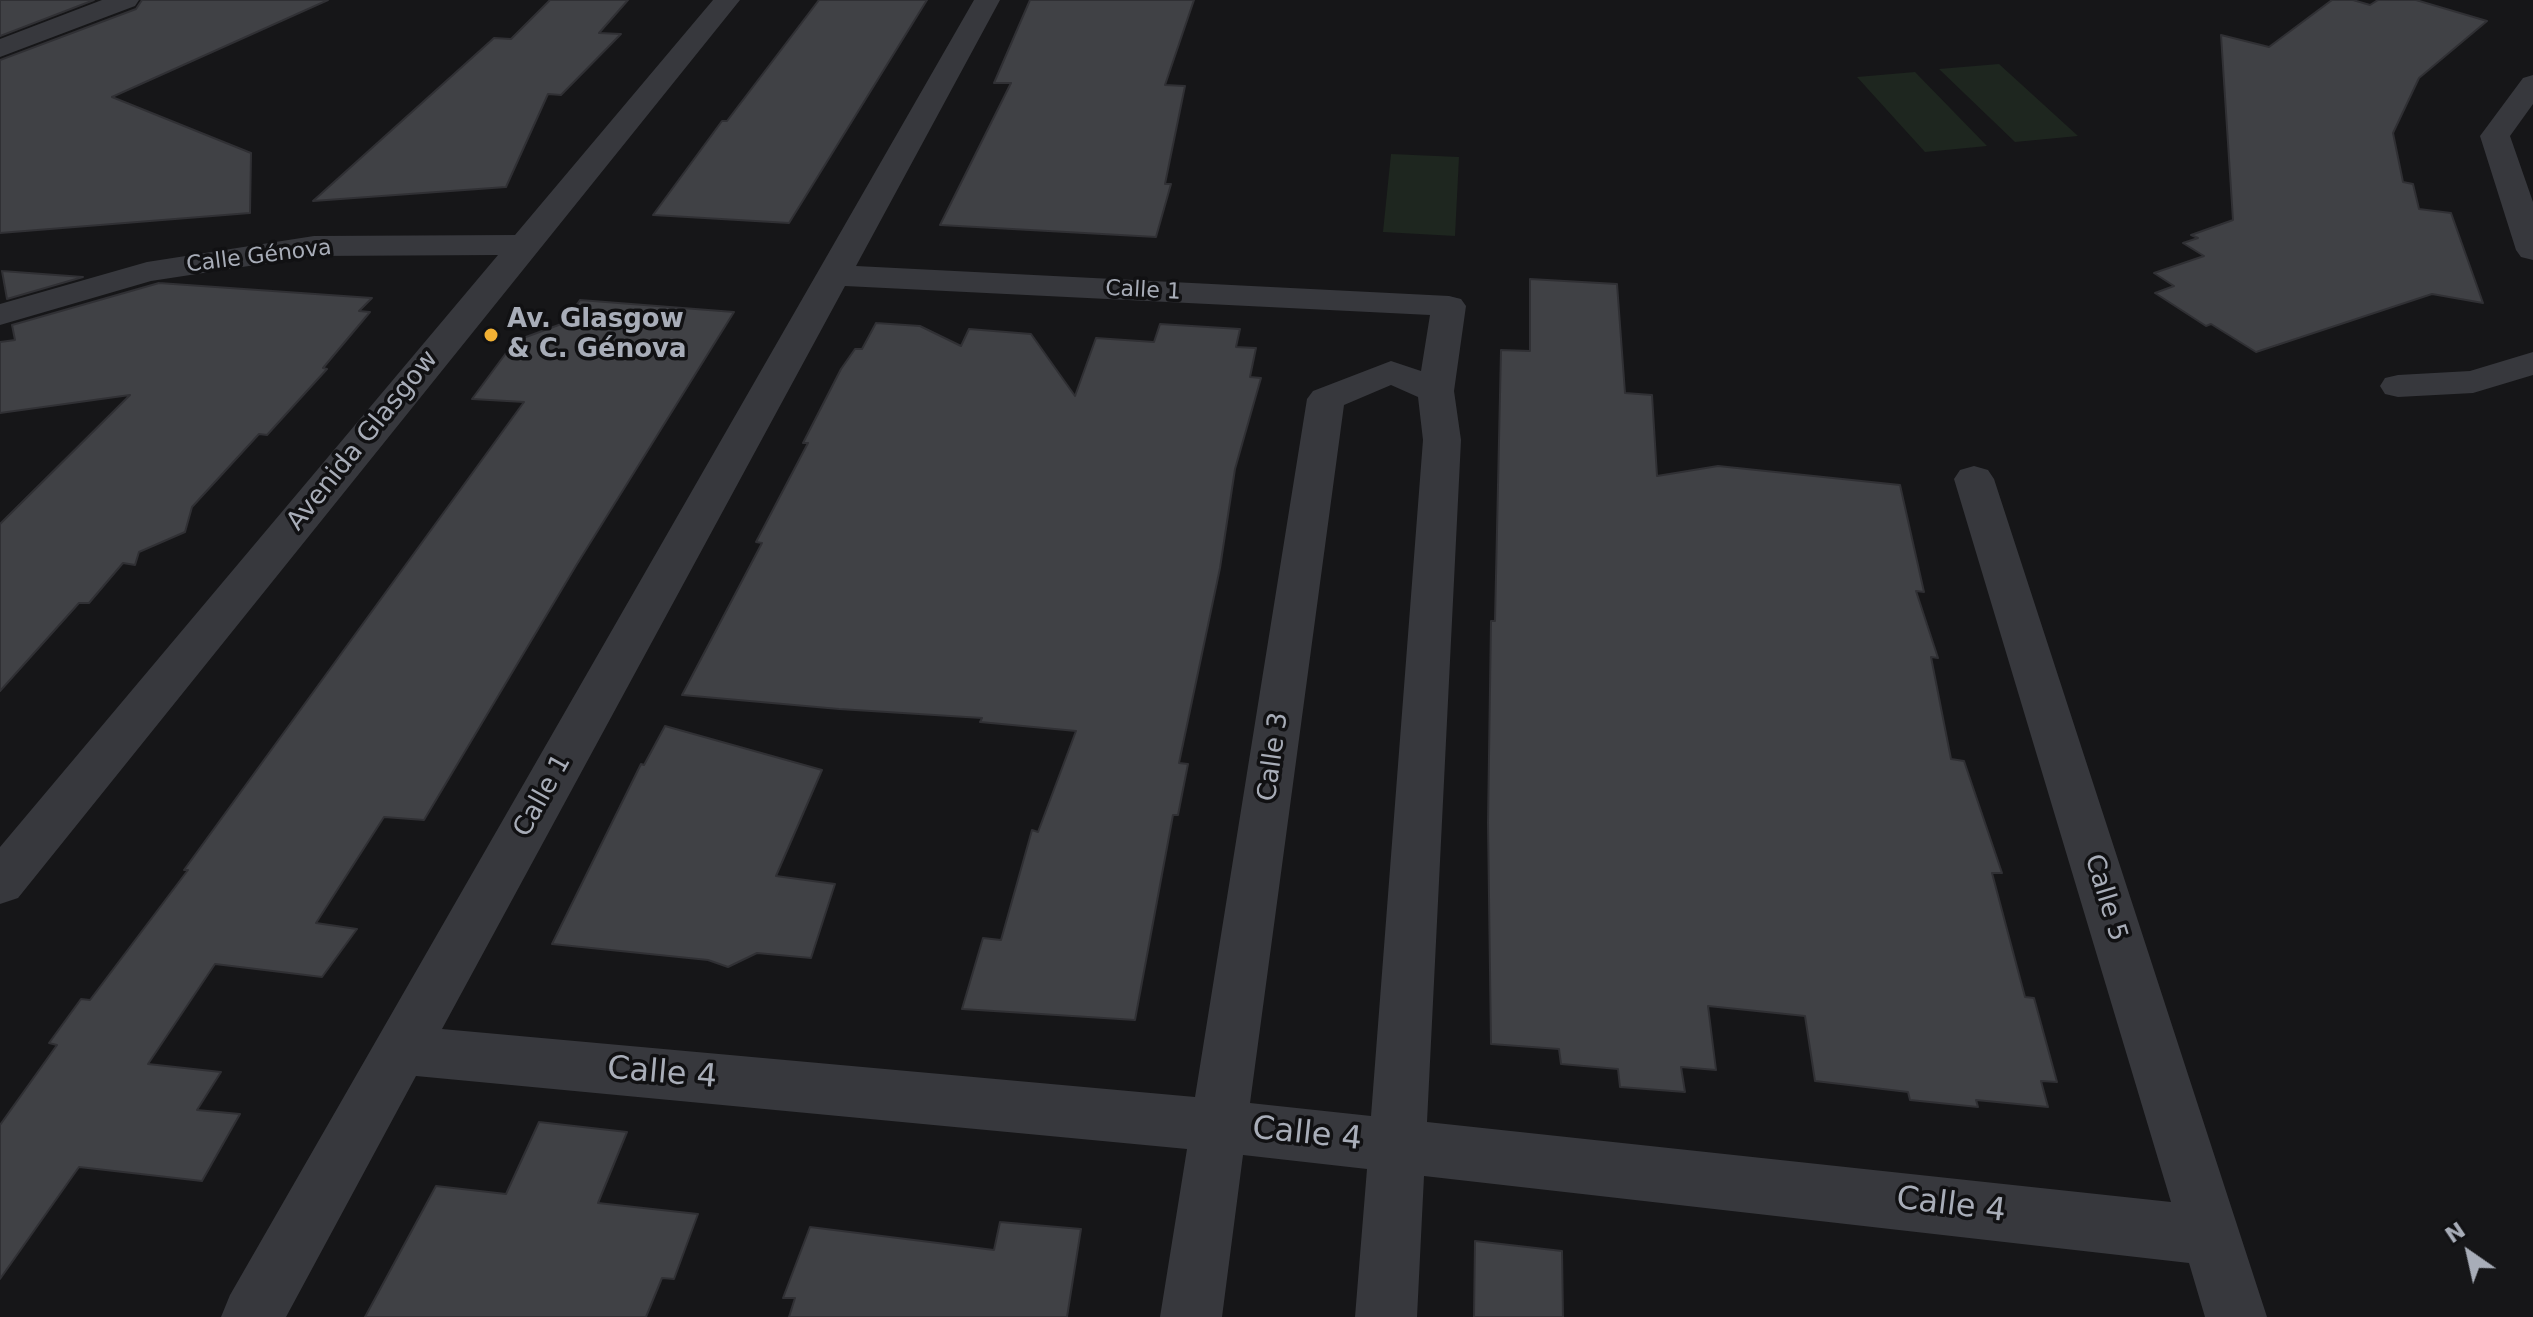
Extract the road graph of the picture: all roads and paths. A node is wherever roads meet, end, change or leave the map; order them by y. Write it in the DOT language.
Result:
graph roads {
  1 [pos="126,0"];
  2 [pos="727,0"];
  3 [pos="987,0"];
  4 [pos="0,49"];
  5 [pos="2533,84"];
  6 [pos="524,245"];
  7 [pos="2533,250"];
  8 [pos="836,275"];
  9 [pos="0,315"];
  10 [pos="2533,363"];
  11 [pos="2398,386"];
  12 [pos="1436,391"];
  13 [pos="1974,479"];
  14 [pos="0,883"];
  15 [pos="401,1050"];
  16 [pos="1220,1126"];
  17 [pos="1396,1144"];
  18 [pos="2211,1236"];
  19 [pos="252,1317"];
  20 [pos="1191,1317"];
  21 [pos="1386,1317"];
  22 [pos="2236,1317"];
  1 -- 4 [label="street"];
  2 -- 6 [label="street, Avenida Glasgow"];
  3 -- 8 [label="street, Calle 1"];
  5 -- 7 [label="street"];
  6 -- 9 [label="street, Calle Génova"];
  6 -- 14 [label="street, Avenida Glasgow"];
  8 -- 12 [label="street, Calle 1"];
  8 -- 15 [label="street, Calle 1"];
  10 -- 11 [label="street"];
  12 -- 16 [label="street, Calle 3"];
  12 -- 17 [label="street"];
  13 -- 18 [label="street, Calle 5"];
  15 -- 16 [label="street, Calle 4"];
  15 -- 19 [label="street, Calle 1"];
  16 -- 17 [label="street, Calle 4"];
  16 -- 20 [label="street, Calle 3"];
  17 -- 18 [label="street, Calle 4"];
  17 -- 21 [label="street"];
  18 -- 22 [label="street, Calle 5"];
}
